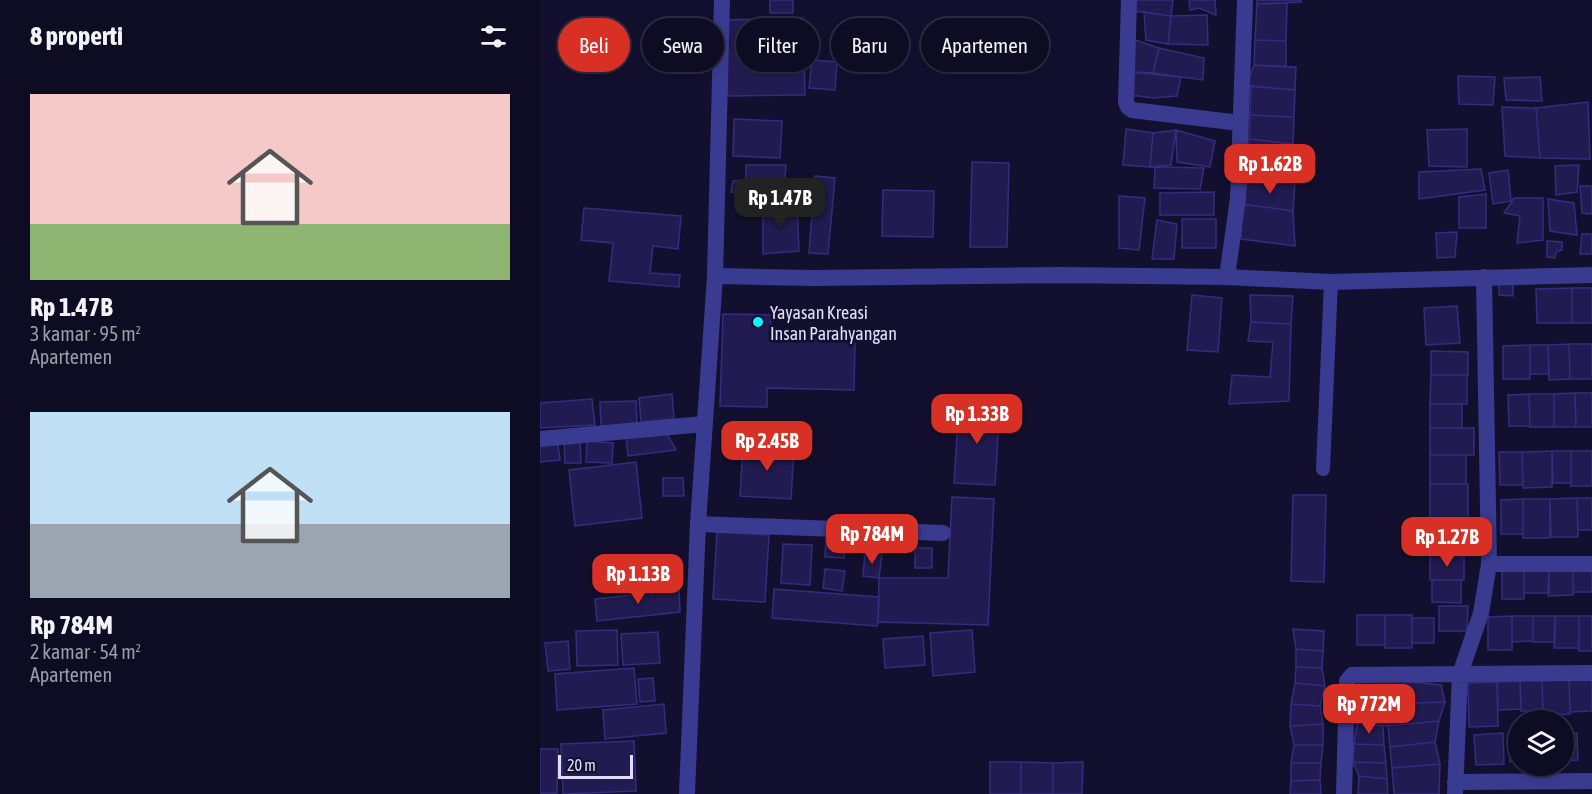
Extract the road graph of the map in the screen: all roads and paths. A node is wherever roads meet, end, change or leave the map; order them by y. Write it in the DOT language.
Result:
graph roads {
  1 [pos="722,0"];
  2 [pos="1129,0"];
  3 [pos="1245,0"];
  4 [pos="1240,123"];
  5 [pos="1592,275"];
  6 [pos="715,276"];
  7 [pos="1227,277"];
  8 [pos="1484,277"];
  9 [pos="1331,282"];
  10 [pos="704,424"];
  11 [pos="540,439"];
  12 [pos="1323,469"];
  13 [pos="698,524"];
  14 [pos="943,533"];
  15 [pos="1489,564"];
  16 [pos="1592,564"];
  17 [pos="1592,673"];
  18 [pos="1460,674"];
  19 [pos="1592,781"];
  20 [pos="1455,788"];
  21 [pos="687,794"];
  22 [pos="1344,794"];
  1 -- 6 [label="street"];
  2 -- 4 [label="street"];
  3 -- 4 [label="street"];
  4 -- 7 [label="street"];
  5 -- 8 [label="street"];
  6 -- 7 [label="street"];
  6 -- 10 [label="street"];
  7 -- 9 [label="street"];
  8 -- 9 [label="street"];
  8 -- 15 [label="street"];
  9 -- 12 [label="lane"];
  10 -- 11 [label="street"];
  10 -- 13 [label="street"];
  13 -- 14 [label="street"];
  13 -- 21 [label="street"];
  15 -- 16 [label="street"];
  15 -- 18 [label="street"];
  17 -- 18 [label="street"];
  18 -- 20 [label="street"];
  18 -- 22 [label="street"];
  19 -- 20 [label="street"];
}
